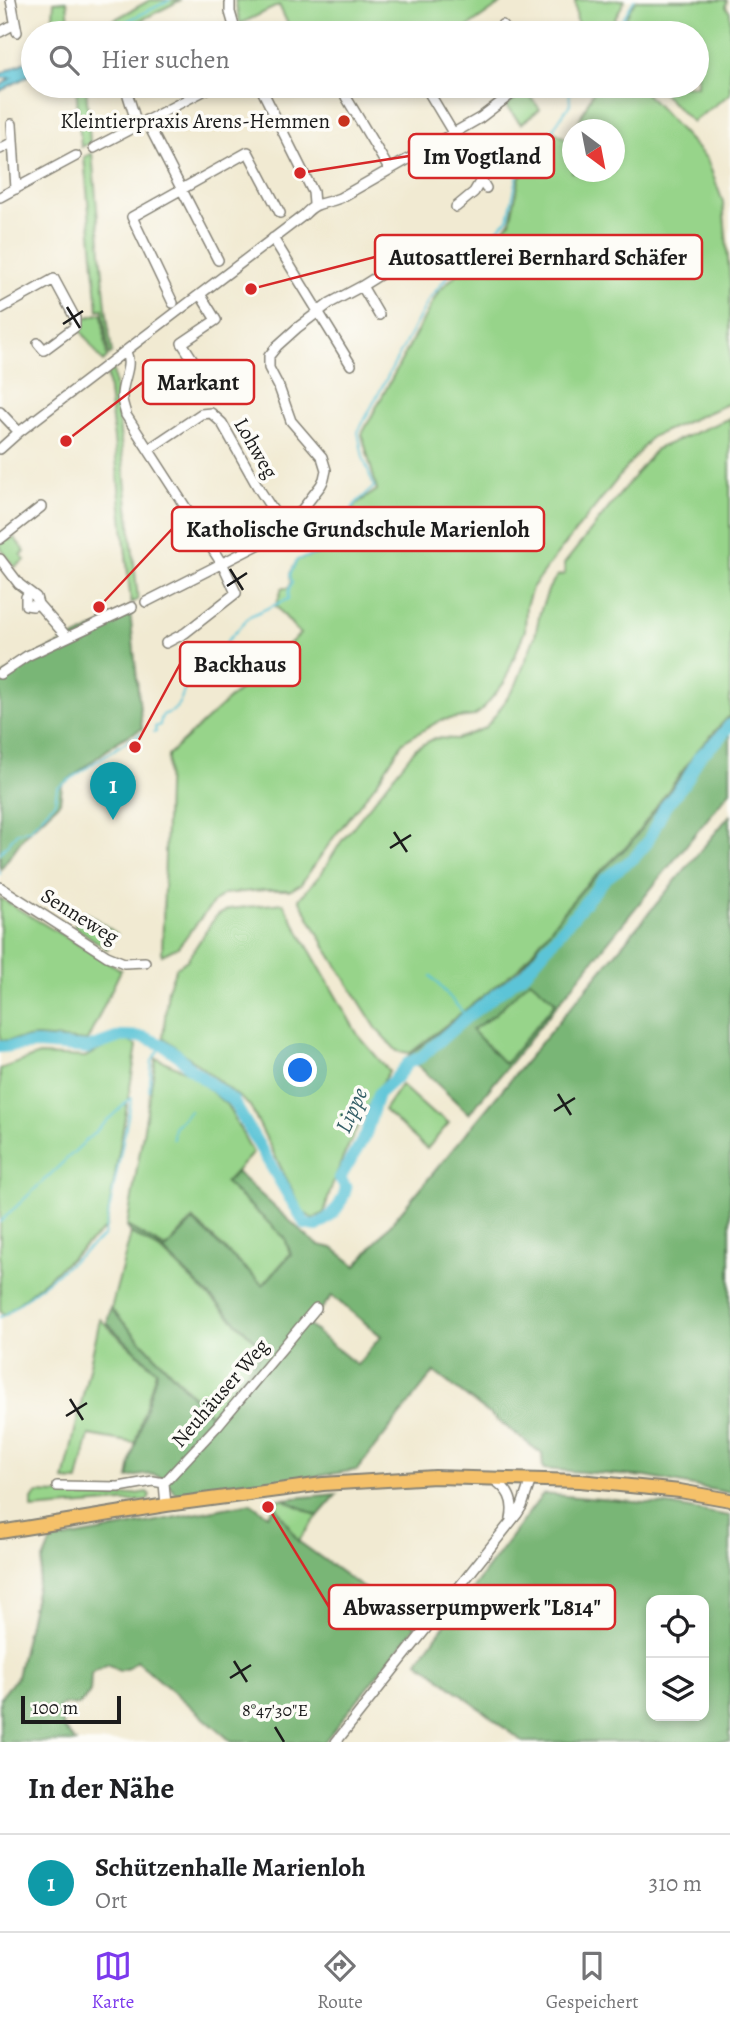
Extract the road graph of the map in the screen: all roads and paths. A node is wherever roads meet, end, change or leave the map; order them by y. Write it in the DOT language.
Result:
graph roads {
  1 [pos="11,0"];
  2 [pos="230,0"];
  3 [pos="233,21"];
  4 [pos="0,32"];
  5 [pos="131,98"];
  6 [pos="188,98"];
  7 [pos="266,98"];
  8 [pos="347,98"];
  9 [pos="432,98"];
  10 [pos="506,98"];
  11 [pos="142,122"];
  12 [pos="12,124"];
  13 [pos="453,133"];
  14 [pos="13,142"];
  15 [pos="94,148"];
  16 [pos="0,149"];
  17 [pos="76,156"];
  18 [pos="388,169"];
  19 [pos="181,188"];
  20 [pos="16,189"];
  21 [pos="0,197"];
  22 [pos="314,204"];
  23 [pos="455,206"];
  24 [pos="280,214"];
  25 [pos="273,238"];
  26 [pos="410,256"];
  27 [pos="218,260"];
  28 [pos="362,286"];
  29 [pos="200,294"];
  30 [pos="173,303"];
  31 [pos="0,309"];
  32 [pos="318,312"];
  33 [pos="379,314"];
  34 [pos="38,343"];
  35 [pos="126,352"];
  36 [pos="351,365"];
  37 [pos="206,380"];
  38 [pos="0,412"];
  39 [pos="19,432"];
  40 [pos="0,449"];
  41 [pos="149,449"];
  42 [pos="41,507"];
  43 [pos="285,529"];
  44 [pos="0,539"];
  45 [pos="0,559"];
  46 [pos="221,564"];
  47 [pos="146,602"];
  48 [pos="131,607"];
  49 [pos="67,637"];
  50 [pos="166,643"];
  51 [pos="0,674"];
  52 [pos="0,887"];
  53 [pos="145,962"];
  54 [pos="316,1308"];
  55 [pos="493,1479"];
  56 [pos="526,1479"];
  57 [pos="164,1483"];
  58 [pos="57,1486"];
  59 [pos="730,1500"];
  60 [pos="166,1505"];
  61 [pos="513,1505"];
  62 [pos="511,1521"];
  63 [pos="0,1532"];
  64 [pos="340,1741"];
  1 -- 4 [label="street"];
  2 -- 3 [label="street"];
  5 -- 11 [label="street"];
  6 -- 11 [label="street"];
  7 -- 22 [label="street"];
  8 -- 18 [label="street"];
  9 -- 13 [label="street"];
  10 -- 13 [label="street"];
  11 -- 15 [label="street"];
  11 -- 19 [label="street"];
  12 -- 14 [label="street"];
  13 -- 18 [label="street"];
  13 -- 23 [label="street"];
  14 -- 16 [label="street"];
  14 -- 20 [label="street"];
  17 -- 20 [label="street"];
  18 -- 22 [label="street"];
  19 -- 24 [label="street"];
  19 -- 27 [label="street"];
  19 -- 30 [label="street"];
  20 -- 21 [label="street"];
  22 -- 25 [label="street"];
  25 -- 29 [label="street"];
  25 -- 32 [label="street"];
  26 -- 28 [label="street"];
  28 -- 32 [label="street"];
  28 -- 33 [label="street"];
  29 -- 35 [label="street"];
  29 -- 37 [label="street"];
  31 -- 34 [label="street"];
  32 -- 36 [label="street"];
  32 -- 43 [label="street"];
  35 -- 39 [label="street"];
  35 -- 41 [label="street"];
  38 -- 39 [label="street"];
  39 -- 40 [label="street"];
  41 -- 43 [label="street, Lohweg"];
  41 -- 46 [label="street"];
  42 -- 44 [label="street"];
  43 -- 46 [label="street"];
  45 -- 49 [label="street"];
  46 -- 47 [label="street"];
  46 -- 50 [label="street"];
  48 -- 49 [label="street"];
  49 -- 51 [label="street"];
  52 -- 53 [label="street, Senneweg"];
  54 -- 57 [label="street, Neuhäuser Weg"];
  55 -- 56 [label="main road"];
  55 -- 60 [label="main road"];
  55 -- 61 [label="street"];
  56 -- 59 [label="main road"];
  56 -- 61 [label="street"];
  56 -- 62 [label="street"];
  57 -- 58 [label="street"];
  57 -- 60 [label="street"];
  60 -- 63 [label="main road"];
  61 -- 62 [label="street"];
  62 -- 64 [label="street"];
}
